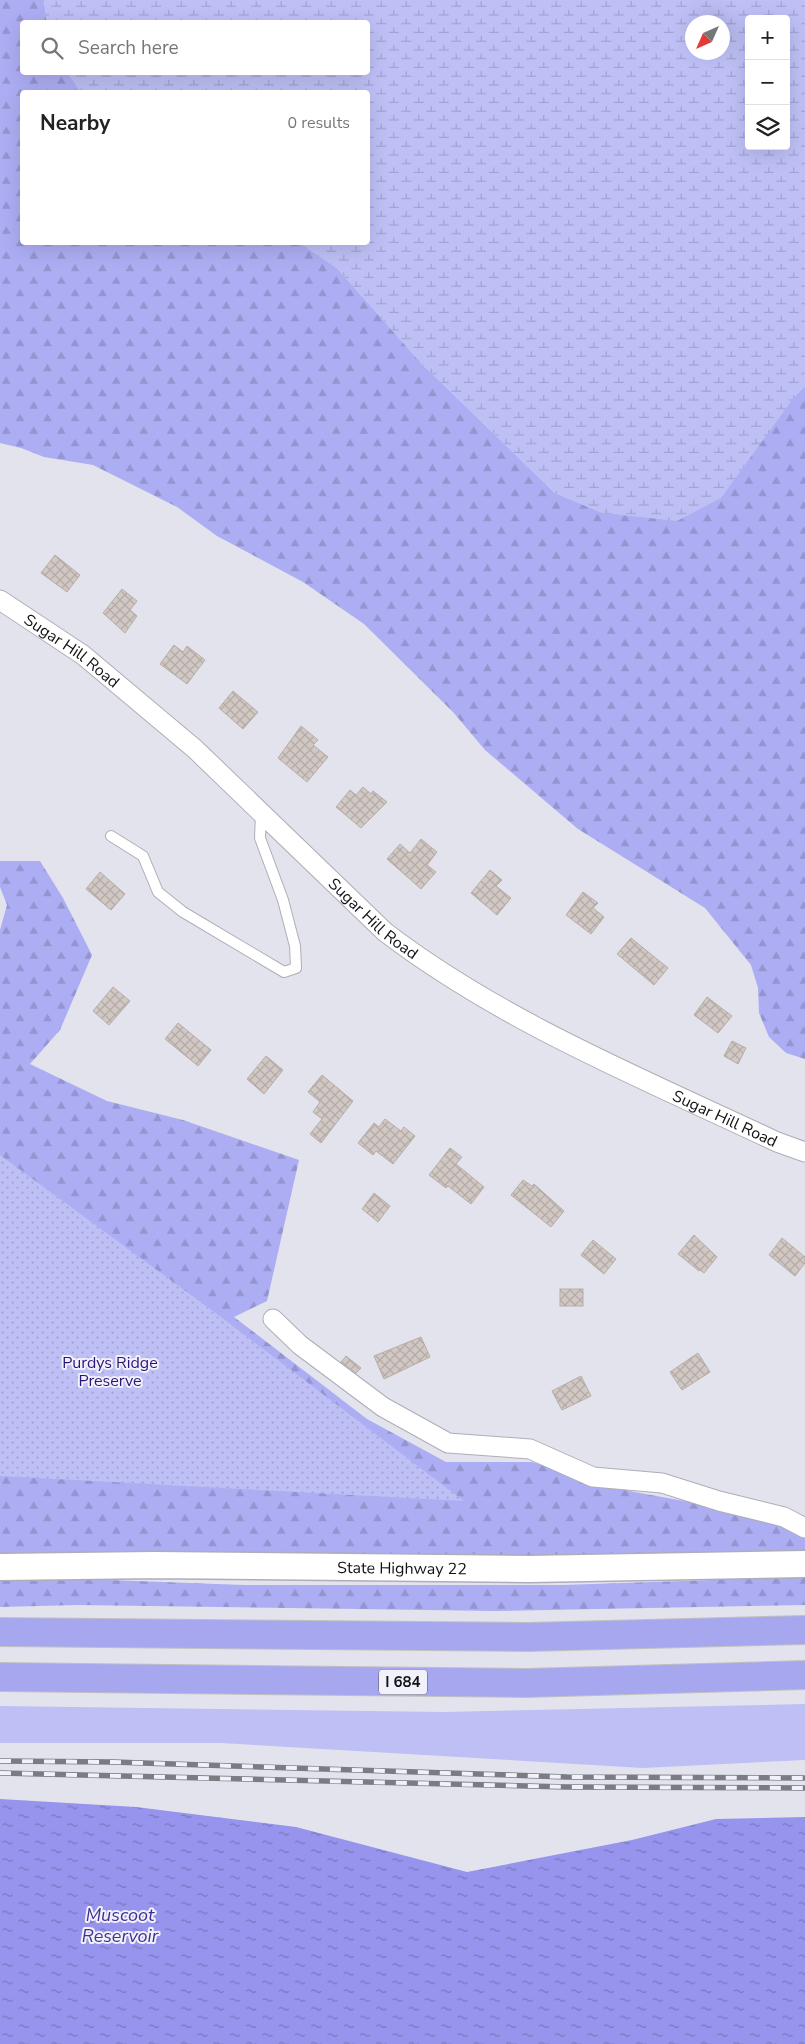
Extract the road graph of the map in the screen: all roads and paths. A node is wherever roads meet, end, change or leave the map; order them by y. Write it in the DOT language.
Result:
graph roads {
  1 [pos="0,600"];
  2 [pos="261,812"];
  3 [pos="111,836"];
  4 [pos="805,1152"];
  5 [pos="273,1319"];
  6 [pos="805,1528"];
  7 [pos="805,1564"];
  8 [pos="0,1567"];
  9 [pos="805,1630"];
  10 [pos="0,1632"];
  11 [pos="805,1675"];
  12 [pos="0,1677"];
  1 -- 2 [label="street, Sugar Hill Road"];
  2 -- 3 [label="lane"];
  2 -- 4 [label="street, Sugar Hill Road"];
  5 -- 6 [label="street"];
  7 -- 8 [label="main road, State Highway 22"];
  9 -- 10 [label="highway"];
  11 -- 12 [label="highway, I 684"];
}
